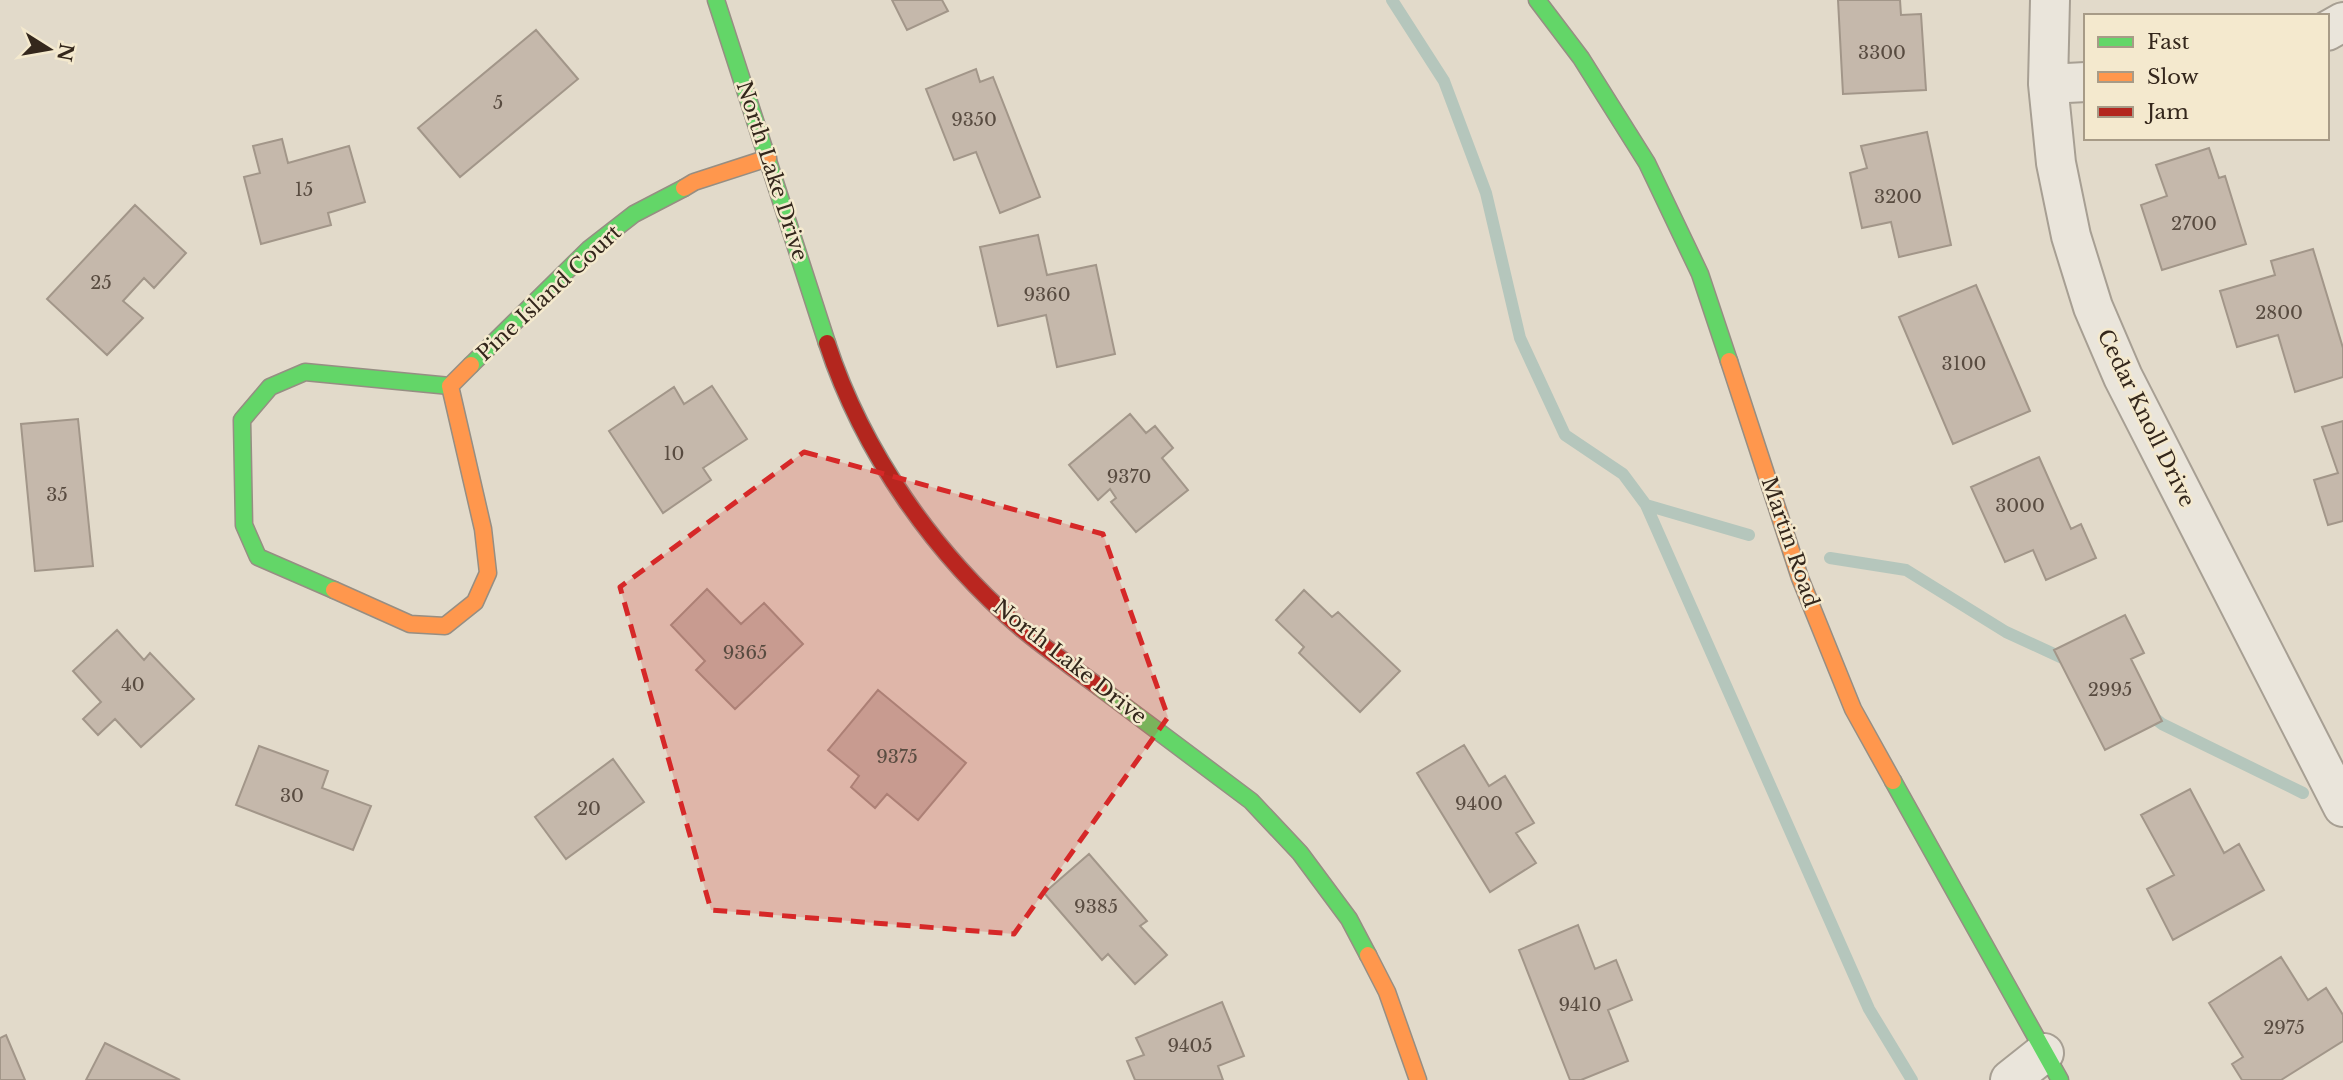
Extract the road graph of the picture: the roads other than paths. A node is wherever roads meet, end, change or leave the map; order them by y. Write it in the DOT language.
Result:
graph roads {
  1 [pos="716,0"];
  2 [pos="1537,0"];
  3 [pos="2050,0"];
  4 [pos="2084,82"];
  5 [pos="2048,84"];
  6 [pos="768,159"];
  7 [pos="450,386"];
  8 [pos="2343,807"];
  9 [pos="2052,1066"];
  10 [pos="1418,1080"];
  11 [pos="2010,1080"];
  1 -- 6 [label="street, North Lake Drive"];
  2 -- 9 [label="street, Martin Road"];
  3 -- 5 [label="street, Cedar Knoll Drive"];
  4 -- 5 [label="street"];
  5 -- 8 [label="street, Cedar Knoll Drive"];
  6 -- 7 [label="street, Pine Island Court"];
  6 -- 10 [label="street, North Lake Drive"];
  7 -- 7 [label="street"];
  9 -- 11 [label="street"];
}
